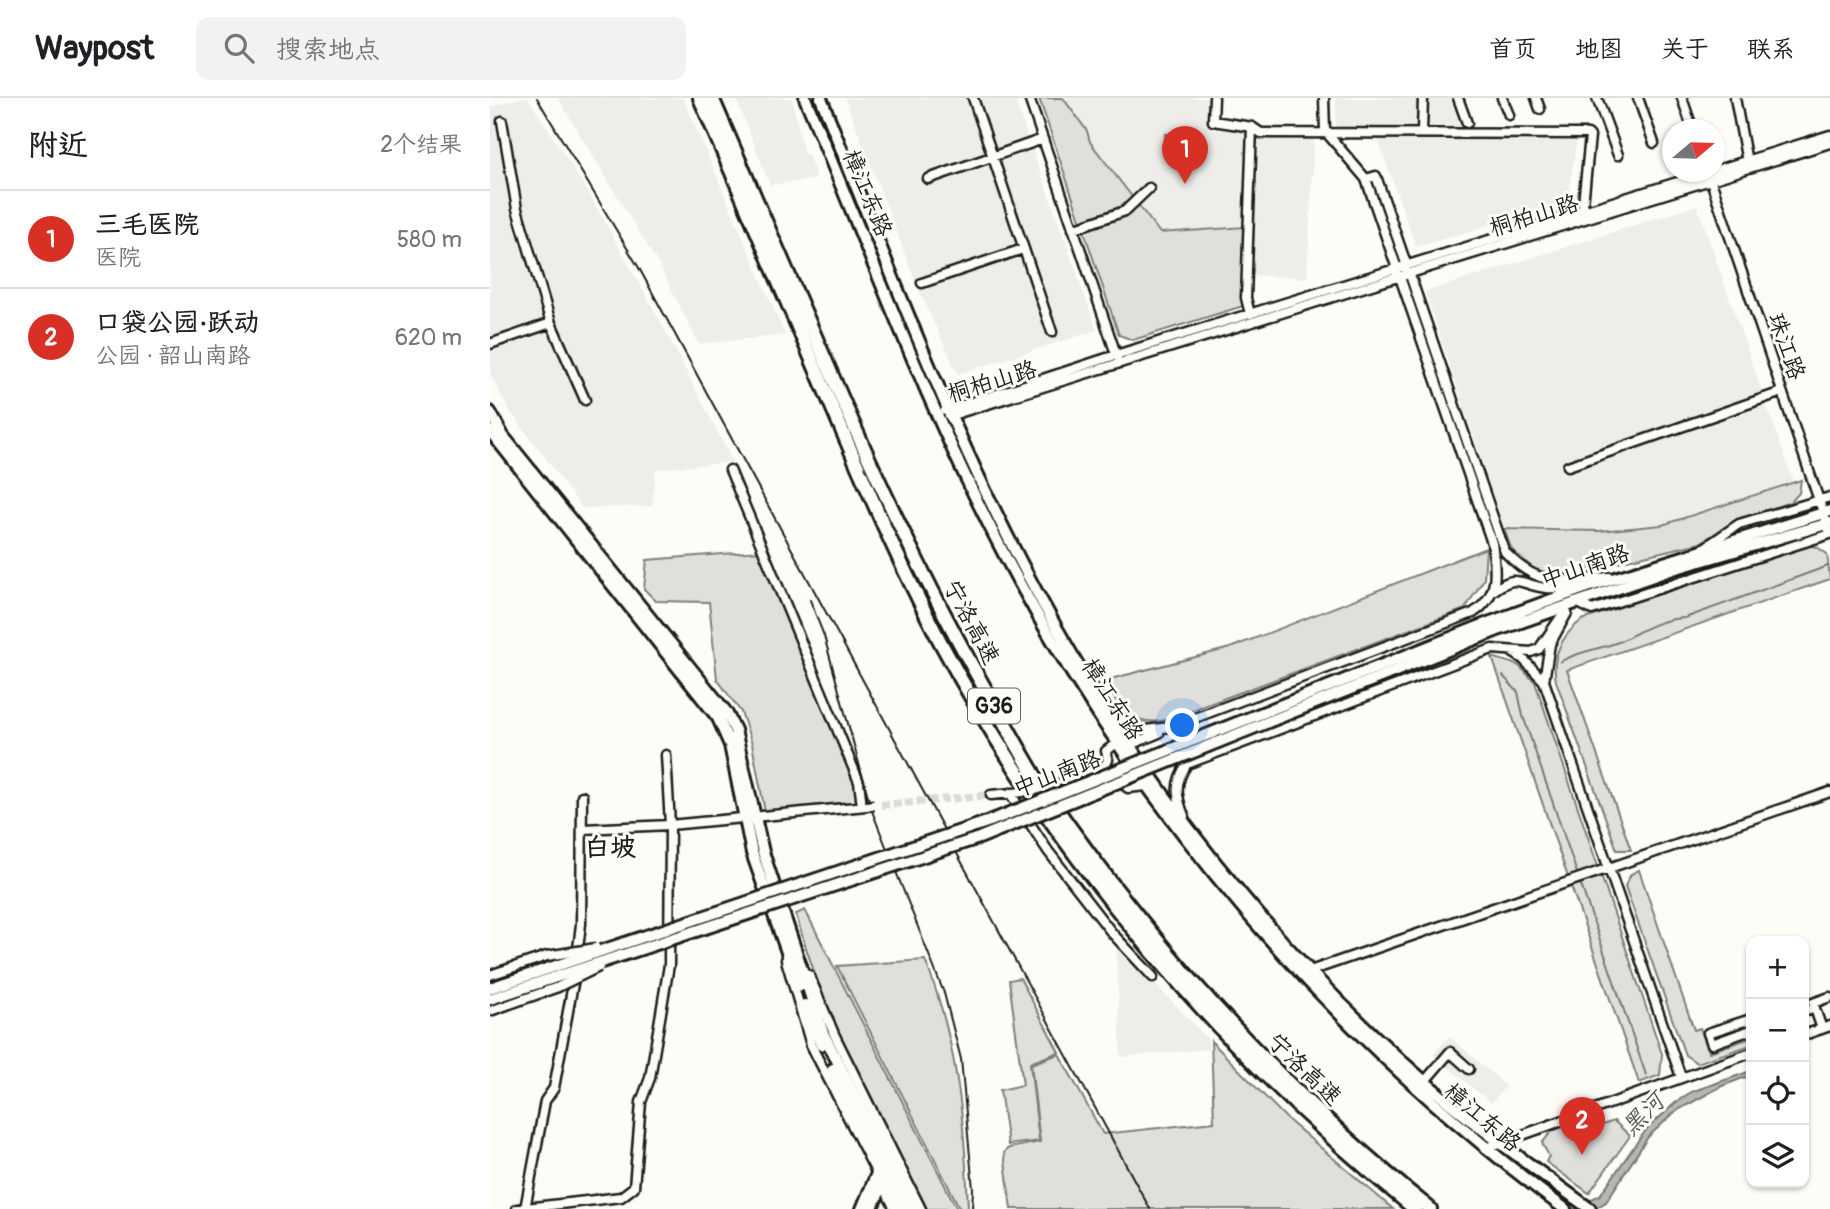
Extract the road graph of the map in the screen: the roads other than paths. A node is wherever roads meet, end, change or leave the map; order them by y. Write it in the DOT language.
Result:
graph roads {
  1 [pos="700,98"];
  2 [pos="712,98"];
  3 [pos="806,98"];
  4 [pos="823,98"];
  5 [pos="972,98"];
  6 [pos="1029,98"];
  7 [pos="1214,98"];
  8 [pos="1324,98"];
  9 [pos="1423,98"];
  10 [pos="1458,98"];
  11 [pos="1502,98"];
  12 [pos="1536,98"];
  13 [pos="1597,98"];
  14 [pos="1638,98"];
  15 [pos="1682,98"];
  16 [pos="1735,98"];
  17 [pos="1540,109"];
  18 [pos="1509,116"];
  19 [pos="1689,119"];
  20 [pos="502,121"];
  21 [pos="1467,123"];
  22 [pos="1252,127"];
  23 [pos="1325,131"];
  24 [pos="1422,132"];
  25 [pos="1830,135"];
  26 [pos="1043,139"];
  27 [pos="1830,143"];
  28 [pos="1654,144"];
  29 [pos="1618,155"];
  30 [pos="992,156"];
  31 [pos="1747,162"];
  32 [pos="1725,170"];
  33 [pos="1725,171"];
  34 [pos="928,179"];
  35 [pos="1686,182"];
  36 [pos="1687,182"];
  37 [pos="1711,182"];
  38 [pos="1149,187"];
  39 [pos="1582,214"];
  40 [pos="1073,229"];
  41 [pos="1023,249"];
  42 [pos="1404,271"];
  43 [pos="922,283"];
  44 [pos="1250,314"];
  45 [pos="551,323"];
  46 [pos="1052,332"];
  47 [pos="490,344"];
  48 [pos="1117,358"];
  49 [pos="1782,392"];
  50 [pos="585,400"];
  51 [pos="490,412"];
  52 [pos="951,412"];
  53 [pos="939,416"];
  54 [pos="494,439"];
  55 [pos="1567,466"];
  56 [pos="730,470"];
  57 [pos="1830,497"];
  58 [pos="1819,500"];
  59 [pos="1828,523"];
  60 [pos="1699,551"];
  61 [pos="1672,565"];
  62 [pos="1623,575"];
  63 [pos="1587,587"];
  64 [pos="1492,592"];
  65 [pos="1573,603"];
  66 [pos="1493,627"];
  67 [pos="1506,649"];
  68 [pos="1544,681"];
  69 [pos="1111,715"];
  70 [pos="1171,727"];
  71 [pos="1117,743"];
  72 [pos="1130,745"];
  73 [pos="666,755"];
  74 [pos="1102,769"];
  75 [pos="1052,786"];
  76 [pos="1146,786"];
  77 [pos="1023,792"];
  78 [pos="1830,792"];
  79 [pos="1010,793"];
  80 [pos="991,795"];
  81 [pos="582,796"];
  82 [pos="750,816"];
  83 [pos="670,825"];
  84 [pos="1188,826"];
  85 [pos="583,829"];
  86 [pos="1610,868"];
  87 [pos="785,932"];
  88 [pos="622,950"];
  89 [pos="1310,971"];
  90 [pos="490,975"];
  91 [pos="554,978"];
  92 [pos="1153,978"];
  93 [pos="490,988"];
  94 [pos="1830,997"];
  95 [pos="490,999"];
  96 [pos="1810,1004"];
  97 [pos="490,1011"];
  98 [pos="1746,1021"];
  99 [pos="1826,1028"];
  100 [pos="1746,1032"];
  101 [pos="1809,1033"];
  102 [pos="1746,1055"];
  103 [pos="1469,1069"];
  104 [pos="1681,1077"];
  105 [pos="1425,1080"];
  106 [pos="1499,1143"];
  107 [pos="1486,1148"];
  108 [pos="885,1171"];
  109 [pos="1561,1206"];
  110 [pos="523,1209"];
  111 [pos="862,1209"];
  112 [pos="871,1209"];
  113 [pos="895,1209"];
  114 [pos="904,1209"];
  115 [pos="913,1209"];
  116 [pos="921,1209"];
  117 [pos="1415,1209"];
  118 [pos="1430,1209"];
  119 [pos="1590,1209"];
  1 -- 117 [label="highway, 宁洛高速 / G36"];
  2 -- 118 [label="highway, 宁洛高速 / G36"];
  3 -- 53 [label="main road, 樟江东路"];
  4 -- 52 [label="main road, 樟江东路"];
  5 -- 30 [label="street"];
  6 -- 26 [label="street"];
  7 -- 22 [label="street"];
  8 -- 23 [label="street"];
  9 -- 24 [label="street"];
  10 -- 21 [label="street"];
  11 -- 18 [label="street"];
  12 -- 17 [label="street"];
  13 -- 29 [label="street"];
  14 -- 28 [label="street"];
  15 -- 19 [label="street"];
  16 -- 31 [label="street"];
  20 -- 45 [label="street"];
  22 -- 23 [label="street"];
  22 -- 44 [label="street"];
  23 -- 24 [label="street"];
  23 -- 42 [label="street"];
  24 -- 39 [label="street"];
  25 -- 31 [label="street, 桐柏山路"];
  26 -- 30 [label="street"];
  26 -- 40 [label="street"];
  27 -- 33 [label="street, 桐柏山路"];
  30 -- 34 [label="street"];
  30 -- 41 [label="street"];
  31 -- 32 [label="street, 桐柏山路"];
  35 -- 39 [label="street, 桐柏山路"];
  36 -- 42 [label="street, 桐柏山路"];
  37 -- 49 [label="street, 珠江路"];
  38 -- 40 [label="street"];
  39 -- 42 [label="street, 桐柏山路"];
  40 -- 48 [label="street"];
  41 -- 43 [label="street"];
  41 -- 46 [label="street"];
  42 -- 44 [label="street, 桐柏山路"];
  42 -- 48 [label="street, 桐柏山路"];
  42 -- 62 [label="street"];
  42 -- 64 [label="street"];
  44 -- 48 [label="street, 桐柏山路"];
  45 -- 47 [label="street"];
  45 -- 50 [label="street"];
  48 -- 52 [label="street, 桐柏山路"];
  49 -- 55 [label="street"];
  49 -- 58 [label="street, 珠江路"];
  51 -- 54 [label="main road"];
  52 -- 53 [label="street, 桐柏山路"];
  52 -- 69 [label="main road, 樟江东路"];
  53 -- 71 [label="main road, 樟江东路"];
  54 -- 82 [label="main road"];
  56 -- 82 [label="street"];
  57 -- 58 [label="street"];
  58 -- 59 [label="street, 珠江路"];
  58 -- 60 [label="street"];
  59 -- 60 [label="main road, 中山南路"];
  59 -- 61 [label="main road, 中山南路"];
  59 -- 65 [label="street"];
  60 -- 61 [label="main road, 中山南路"];
  61 -- 62 [label="main road, 中山南路"];
  61 -- 65 [label="main road, 中山南路"];
  62 -- 63 [label="main road, 中山南路"];
  63 -- 64 [label="street"];
  63 -- 66 [label="main road, 中山南路"];
  64 -- 70 [label="street"];
  65 -- 66 [label="main road, 中山南路"];
  65 -- 67 [label="street"];
  65 -- 68 [label="street"];
  66 -- 88 [label="main road, 中山南路, bridge"];
  67 -- 68 [label="street"];
  67 -- 84 [label="street"];
  68 -- 86 [label="street"];
  69 -- 70 [label="street"];
  69 -- 72 [label="main road, 樟江东路"];
  70 -- 72 [label="street"];
  71 -- 74 [label="street"];
  71 -- 76 [label="main road, 樟江东路"];
  72 -- 84 [label="main road, 樟江东路"];
  73 -- 83 [label="street"];
  74 -- 75 [label="street"];
  74 -- 76 [label="street"];
  76 -- 107 [label="main road, 樟江东路"];
  77 -- 79 [label="street"];
  78 -- 86 [label="street"];
  79 -- 80 [label="street"];
  79 -- 92 [label="street"];
  81 -- 85 [label="street"];
  82 -- 83 [label="street"];
  82 -- 87 [label="main road"];
  83 -- 85 [label="street"];
  83 -- 110 [label="street"];
  84 -- 89 [label="main road, 樟江东路"];
  85 -- 110 [label="street"];
  86 -- 89 [label="street"];
  86 -- 104 [label="street"];
  87 -- 108 [label="main road"];
  87 -- 108 [label="street"];
  88 -- 90 [label="street, bridge"];
  88 -- 91 [label="main road, 中山南路, bridge"];
  88 -- 91 [label="street, bridge"];
  89 -- 105 [label="main road, 樟江东路"];
  91 -- 93 [label="main road, 中山南路"];
  91 -- 95 [label="main road, 中山南路"];
  91 -- 97 [label="street"];
  94 -- 96 [label="street"];
  96 -- 99 [label="street"];
  98 -- 100 [label="street"];
  99 -- 101 [label="street"];
  102 -- 104 [label="street"];
  103 -- 105 [label="street"];
  104 -- 106 [label="street"];
  105 -- 106 [label="main road, 樟江东路"];
  106 -- 107 [label="street"];
  106 -- 119 [label="main road, 樟江东路"];
  107 -- 109 [label="main road, 樟江东路"];
  108 -- 111 [label="main road"];
  108 -- 112 [label="main road"];
  108 -- 113 [label="street"];
  108 -- 114 [label="main road"];
  108 -- 115 [label="main road"];
  108 -- 116 [label="street"];
}
